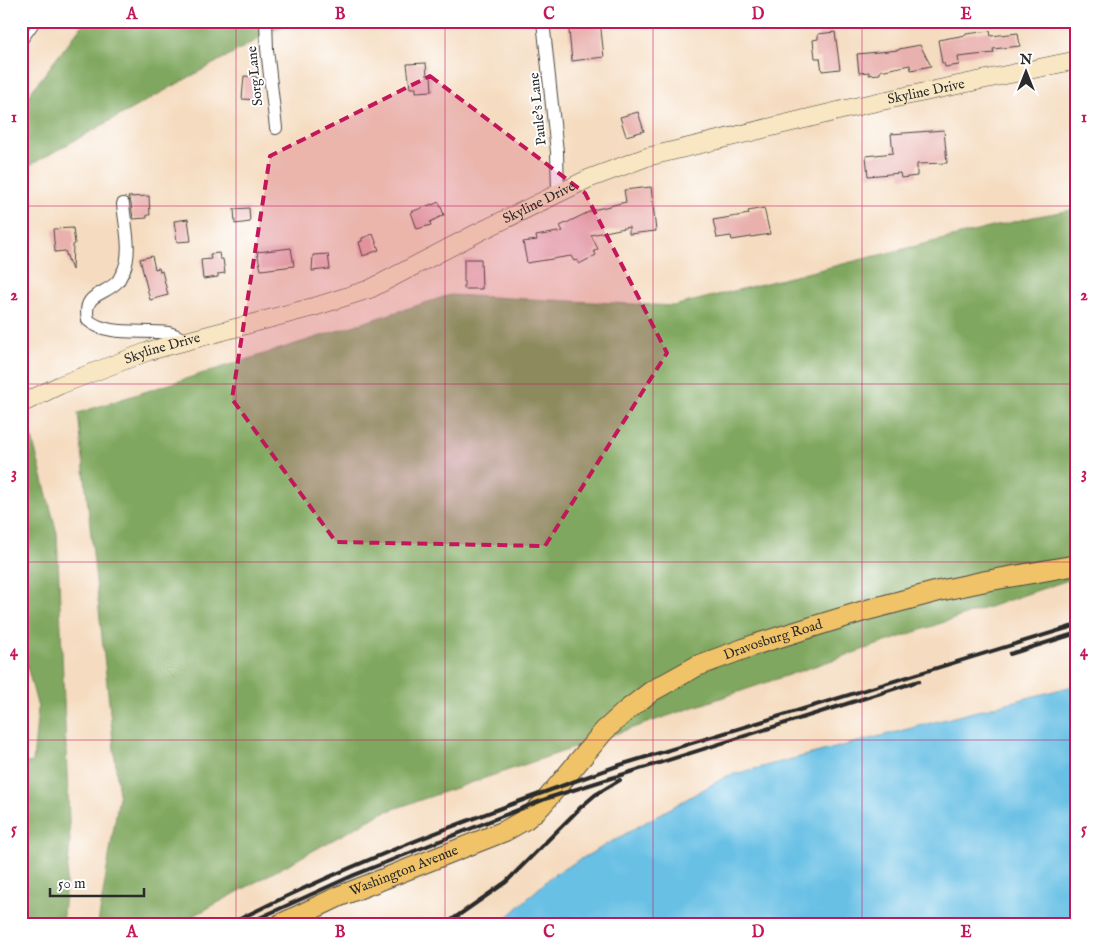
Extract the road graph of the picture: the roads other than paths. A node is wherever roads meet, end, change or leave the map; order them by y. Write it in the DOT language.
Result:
graph roads {
  1 [pos="38,21"];
  2 [pos="266,21"];
  3 [pos="543,21"];
  4 [pos="21,45"];
  5 [pos="1077,60"];
  6 [pos="276,128"];
  7 [pos="558,194"];
  8 [pos="123,204"];
  9 [pos="186,341"];
  10 [pos="21,404"];
  11 [pos="1077,565"];
  12 [pos="526,819"];
  13 [pos="282,924"];
  1 -- 4 [label="lane"];
  2 -- 6 [label="street, Sorg Lane"];
  3 -- 7 [label="street, Paule's Lane"];
  5 -- 7 [label="street, Skyline Drive"];
  7 -- 9 [label="street, Skyline Drive"];
  8 -- 9 [label="street"];
  9 -- 10 [label="street, Skyline Drive"];
  11 -- 12 [label="main road, Dravosburg Road"];
  12 -- 13 [label="main road, Washington Avenue"];
}
